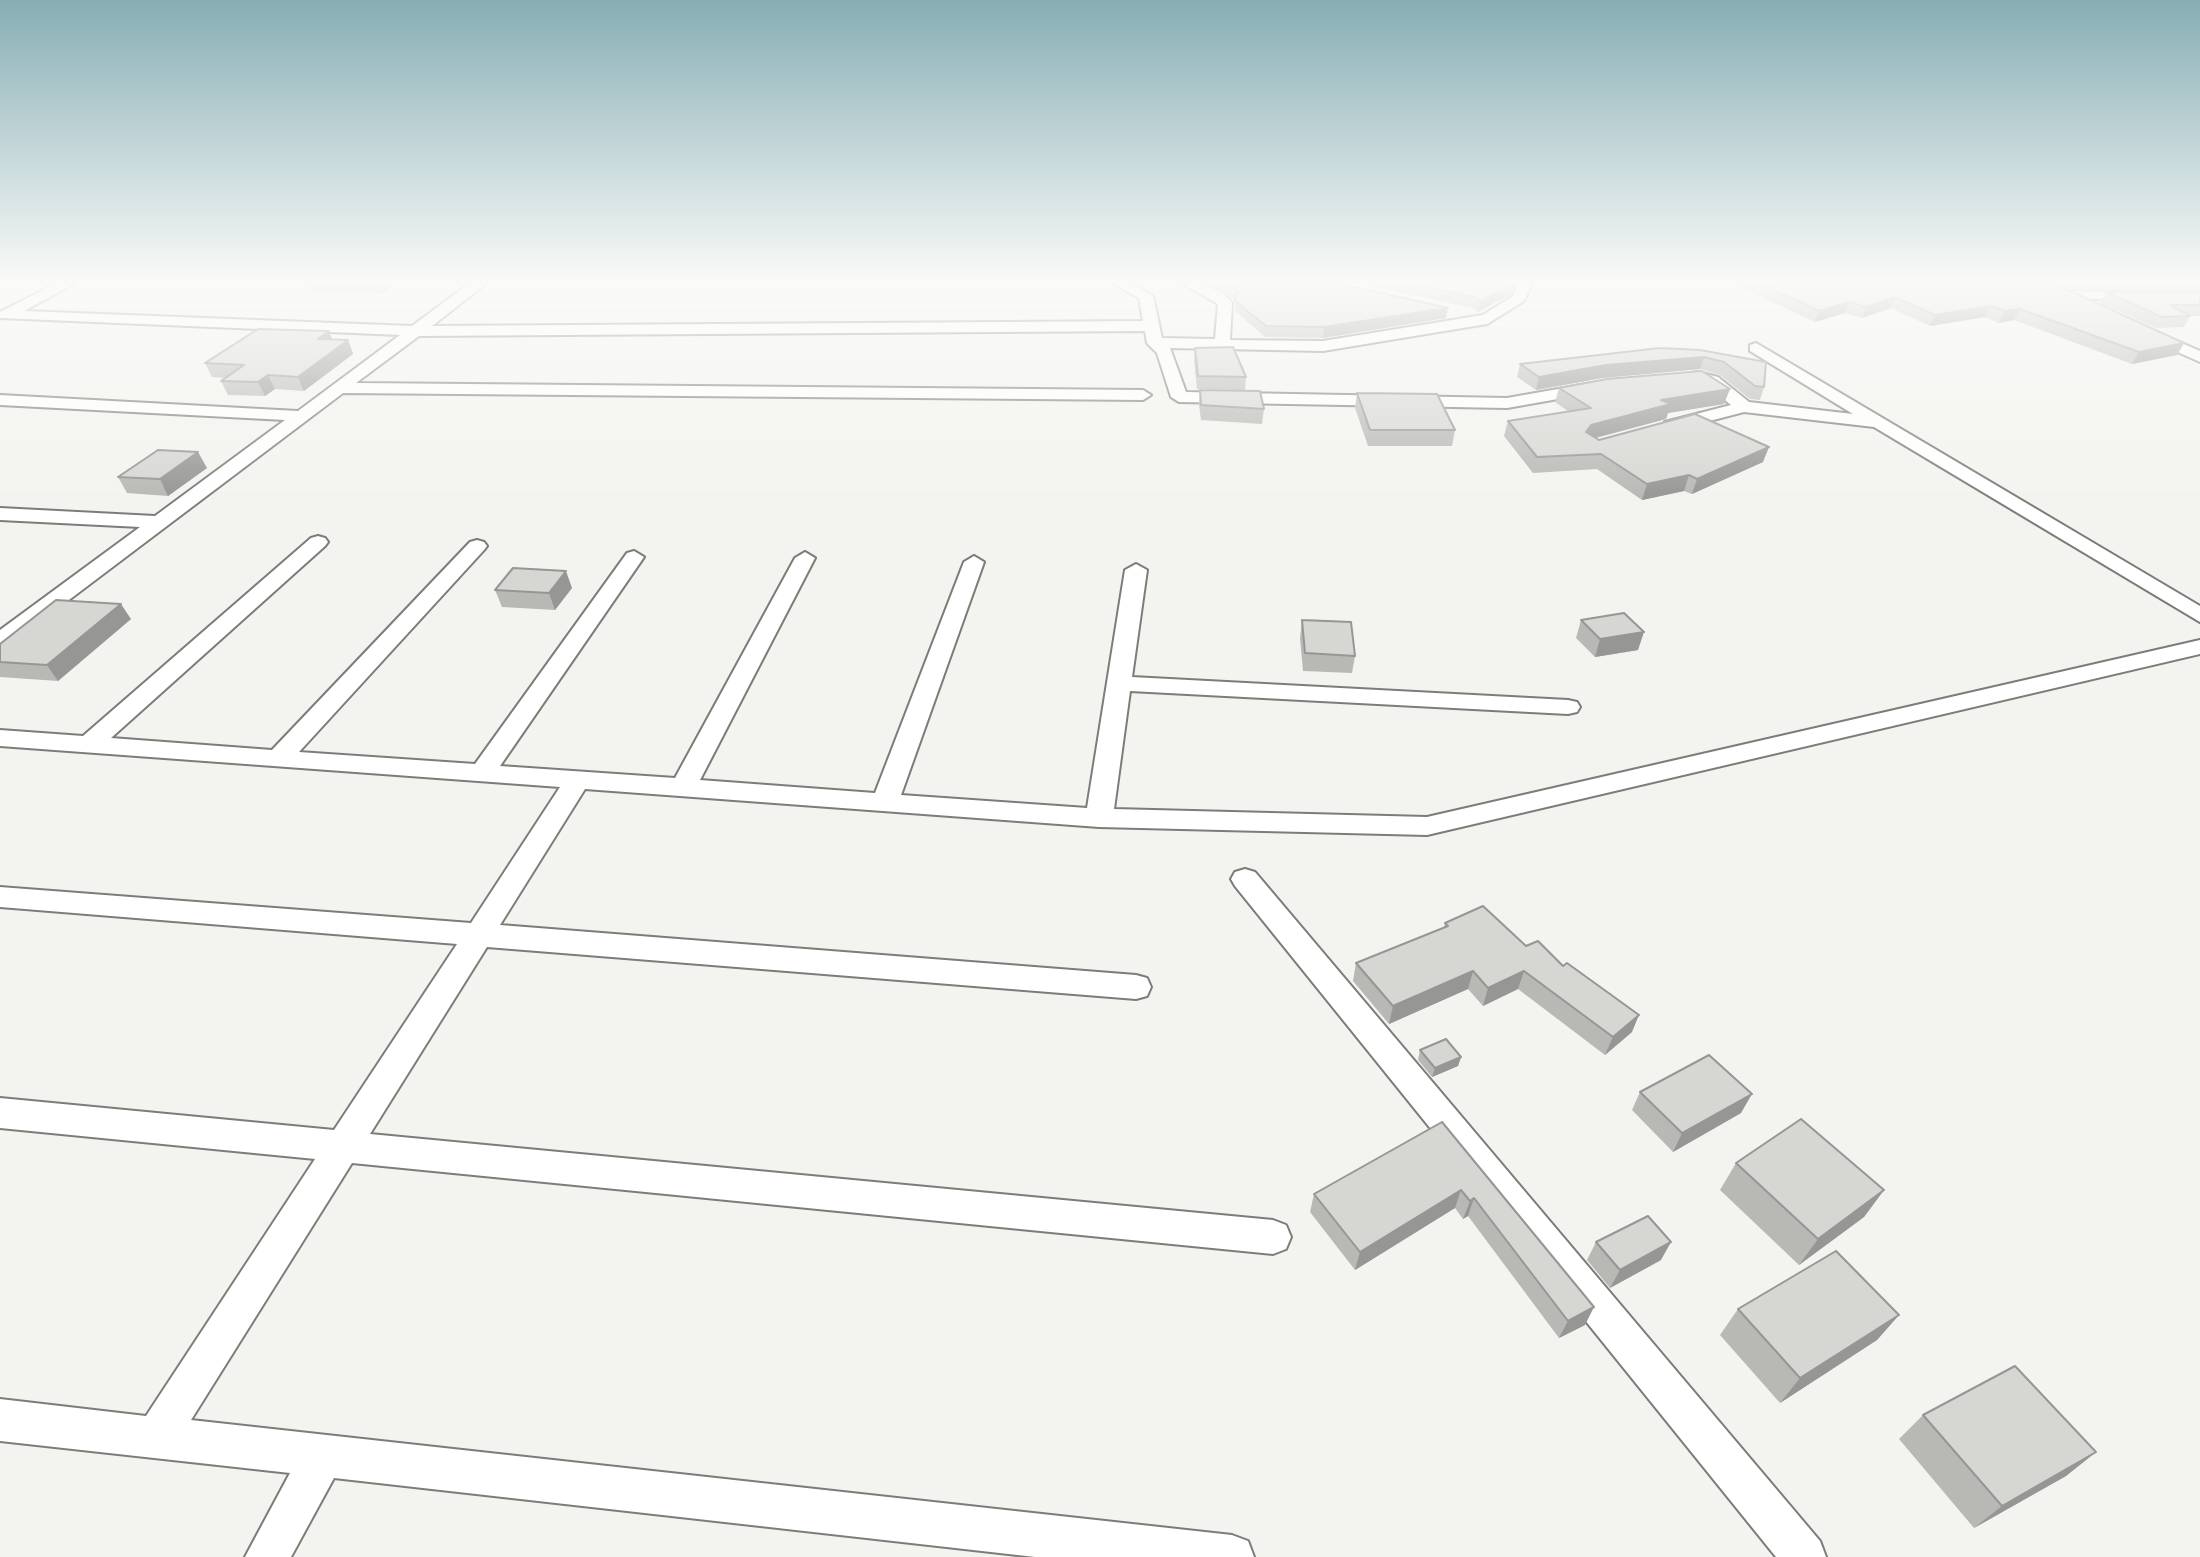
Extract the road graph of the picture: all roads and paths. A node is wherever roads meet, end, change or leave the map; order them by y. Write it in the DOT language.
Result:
graph roads {
  1 [pos="384,356"];
  2 [pos="1166,356"];
  3 [pos="1769,356"];
  4 [pos="1684,377"];
  5 [pos="1603,386"];
  6 [pos="341,388"];
  7 [pos="1143,395"];
  8 [pos="0,400"];
  9 [pos="1744,407"];
  10 [pos="302,416"];
  11 [pos="1881,422"];
  12 [pos="1654,431"];
  13 [pos="0,514"];
  14 [pos="159,522"];
  15 [pos="318,542"];
  16 [pos="477,546"];
  17 [pos="634,557"];
  18 [pos="805,558"];
  19 [pos="974,562"];
  20 [pos="1136,570"];
  21 [pos="2200,615"];
  22 [pos="0,641"];
  23 [pos="2199,648"];
  24 [pos="1119,683"];
  25 [pos="1568,707"];
  26 [pos="0,738"];
  27 [pos="88,745"];
  28 [pos="279,758"];
  29 [pos="482,773"];
  30 [pos="578,780"];
  31 [pos="683,788"];
  32 [pos="885,802"];
  33 [pos="1099,818"];
  34 [pos="1245,879"];
  35 [pos="0,897"];
  36 [pos="478,935"];
  37 [pos="1136,987"];
  38 [pos="0,1113"];
  39 [pos="342,1146"];
  40 [pos="1273,1237"];
  41 [pos="0,1420"];
  42 [pos="156,1438"];
  43 [pos="323,1456"];
  44 [pos="267,1557"];
  45 [pos="1232,1557"];
  46 [pos="1804,1557"];
  1 -- 6 [label="street"];
  2 -- 5 [label="street"];
  3 -- 11 [label="street"];
  4 -- 9 [label="street"];
  6 -- 7 [label="street"];
  6 -- 10 [label="street"];
  8 -- 10 [label="street"];
  9 -- 11 [label="street"];
  9 -- 12 [label="street"];
  10 -- 14 [label="street"];
  11 -- 21 [label="street"];
  13 -- 14 [label="street"];
  14 -- 22 [label="street"];
  15 -- 27 [label="street"];
  16 -- 28 [label="street"];
  17 -- 29 [label="street"];
  18 -- 31 [label="street"];
  19 -- 32 [label="street"];
  20 -- 24 [label="street"];
  23 -- 33 [label="street"];
  24 -- 25 [label="street"];
  24 -- 33 [label="street"];
  26 -- 27 [label="street"];
  27 -- 28 [label="street"];
  28 -- 29 [label="street"];
  29 -- 30 [label="street"];
  30 -- 31 [label="street"];
  30 -- 36 [label="street"];
  31 -- 32 [label="street"];
  32 -- 33 [label="street"];
  34 -- 46 [label="street"];
  35 -- 36 [label="street"];
  36 -- 37 [label="street"];
  36 -- 39 [label="street"];
  38 -- 39 [label="street"];
  39 -- 40 [label="street"];
  39 -- 42 [label="street"];
  41 -- 42 [label="street"];
  42 -- 43 [label="street"];
  43 -- 44 [label="street"];
  43 -- 45 [label="street"];
}
